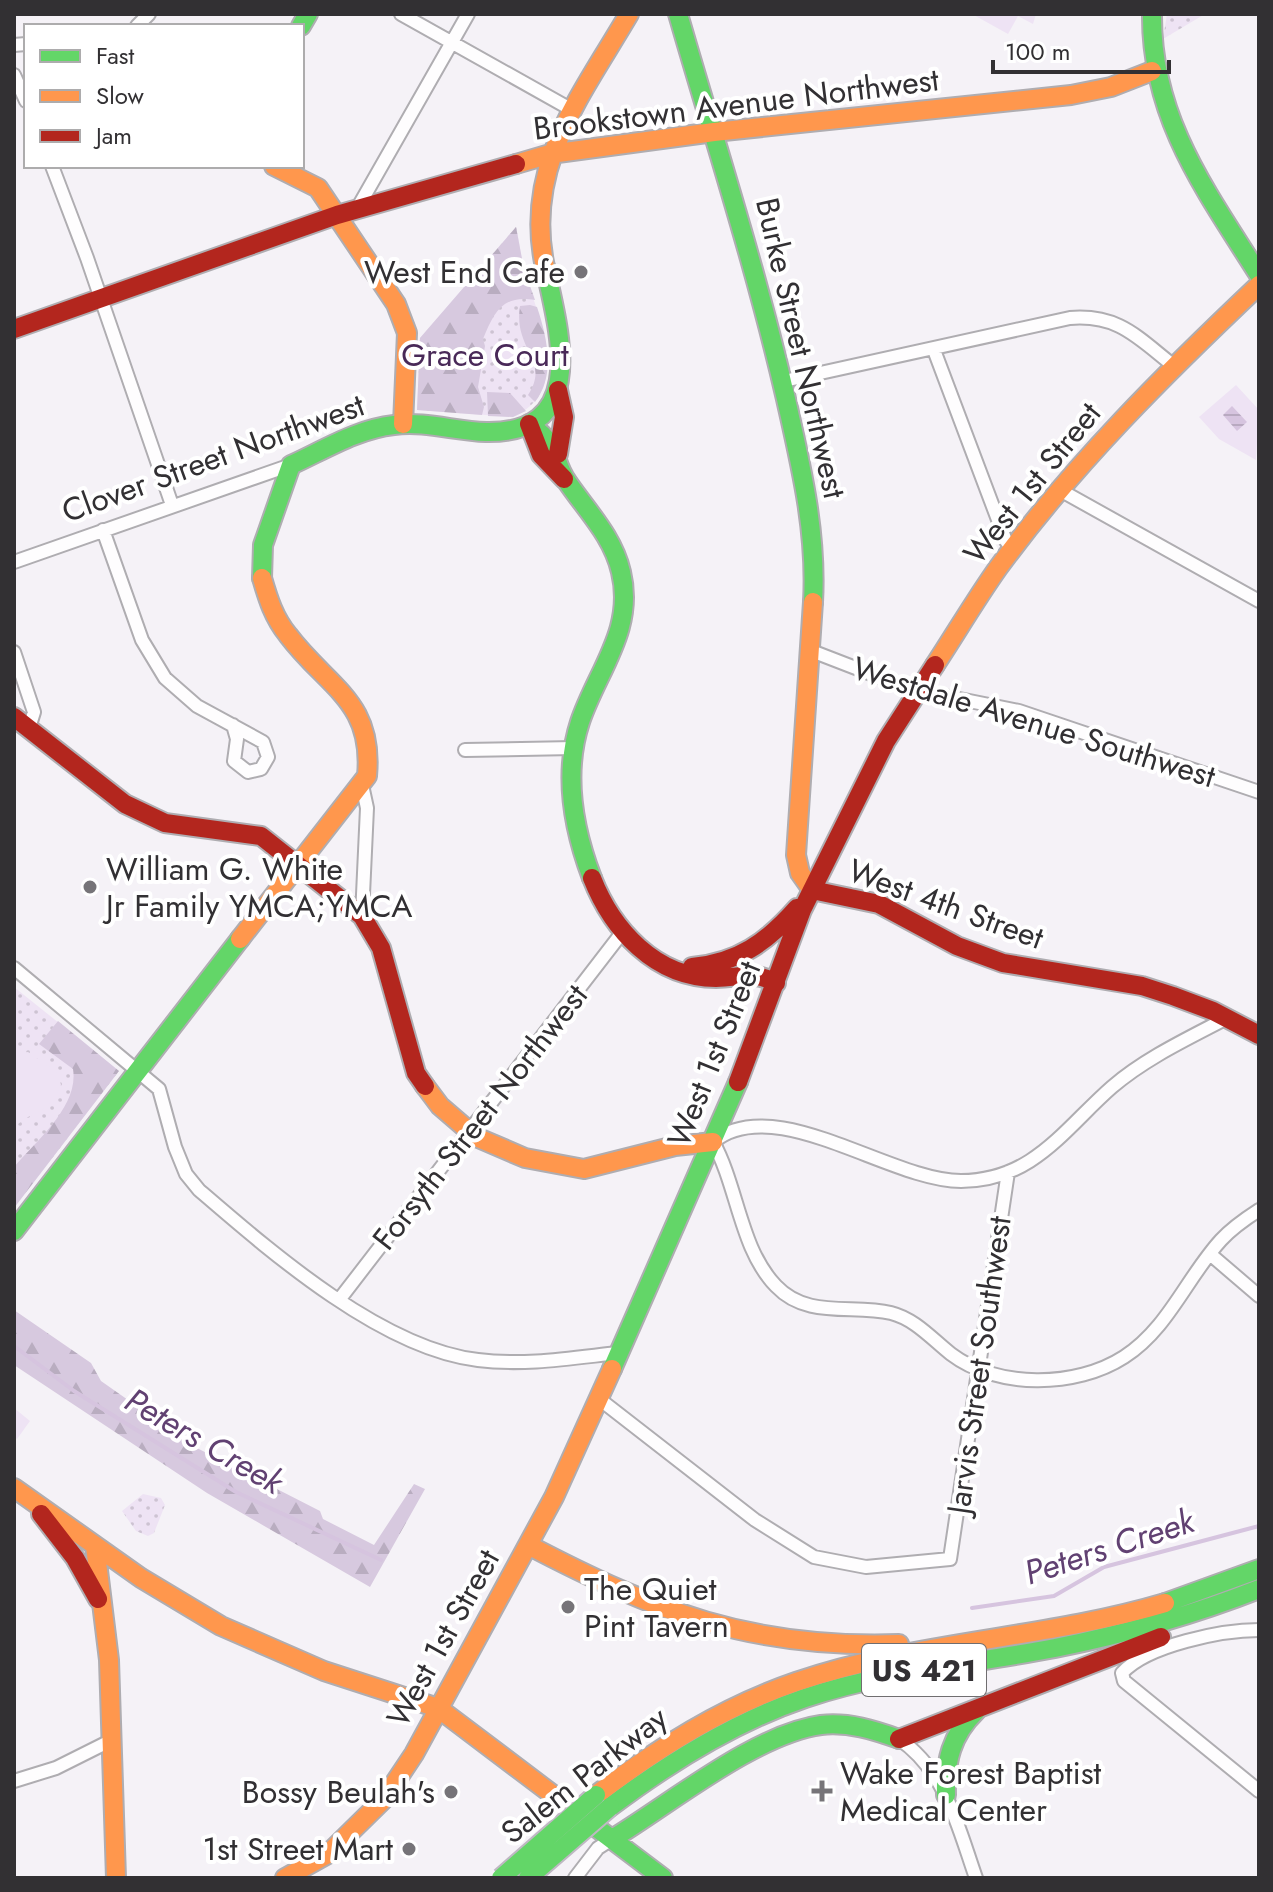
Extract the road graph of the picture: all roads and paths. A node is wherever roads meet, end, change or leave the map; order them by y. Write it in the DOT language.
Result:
graph roads {
  1 [pos="401,14"];
  2 [pos="468,14"];
  3 [pos="629,14"];
  4 [pos="678,14"];
  5 [pos="1152,14"];
  6 [pos="452,43"];
  7 [pos="1152,71"];
  8 [pos="14,75"];
  9 [pos="24,97"];
  10 [pos="572,114"];
  11 [pos="714,132"];
  12 [pos="591,150"];
  13 [pos="550,154"];
  14 [pos="53,168"];
  15 [pos="278,168"];
  16 [pos="357,209"];
  17 [pos="337,215"];
  18 [pos="1259,275"];
  19 [pos="1259,285"];
  20 [pos="99,298"];
  21 [pos="14,329"];
  22 [pos="934,350"];
  23 [pos="1174,366"];
  24 [pos="784,381"];
  25 [pos="558,390"];
  26 [pos="403,424"];
  27 [pos="529,424"];
  28 [pos="494,430"];
  29 [pos="552,459"];
  30 [pos="291,465"];
  31 [pos="1060,490"];
  32 [pos="172,505"];
  33 [pos="103,530"];
  34 [pos="1012,549"];
  35 [pos="14,562"];
  36 [pos="1259,601"];
  37 [pos="809,650"];
  38 [pos="14,652"];
  39 [pos="918,691"];
  40 [pos="22,723"];
  41 [pos="233,725"];
  42 [pos="574,748"];
  43 [pos="465,750"];
  44 [pos="362,785"];
  45 [pos="1259,792"];
  46 [pos="300,866"];
  47 [pos="812,890"];
  48 [pos="362,916"];
  49 [pos="621,934"];
  50 [pos="680,967"];
  51 [pos="14,968"];
  52 [pos="776,983"];
  53 [pos="1227,1018"];
  54 [pos="1259,1035"];
  55 [pos="141,1070"];
  56 [pos="468,1131"];
  57 [pos="713,1142"];
  58 [pos="1008,1172"];
  59 [pos="1259,1210"];
  60 [pos="14,1231"];
  61 [pos="1210,1254"];
  62 [pos="1259,1296"];
  63 [pos="339,1300"];
  64 [pos="618,1353"];
  65 [pos="979,1370"];
  66 [pos="598,1398"];
  67 [pos="22,1494"];
  68 [pos="528,1545"];
  69 [pos="95,1546"];
  70 [pos="1259,1569"];
  71 [pos="1259,1589"];
  72 [pos="1259,1599"];
  73 [pos="104,1610"];
  74 [pos="1259,1630"];
  75 [pos="996,1640"];
  76 [pos="981,1707"];
  77 [pos="438,1708"];
  78 [pos="899,1739"];
  79 [pos="112,1740"];
  80 [pos="14,1781"];
  81 [pos="1259,1791"];
  82 [pos="946,1795"];
  83 [pos="603,1801"];
  84 [pos="612,1839"];
  85 [pos="116,1878"];
  86 [pos="288,1878"];
  87 [pos="501,1878"];
  88 [pos="528,1878"];
  89 [pos="575,1878"];
  90 [pos="663,1878"];
  91 [pos="976,1878"];
  1 -- 6 [label="street"];
  2 -- 6 [label="street"];
  3 -- 10 [label="main road"];
  4 -- 11 [label="main road, Burke Street Northwest"];
  5 -- 7 [label="main road"];
  6 -- 10 [label="street"];
  6 -- 16 [label="street"];
  7 -- 11 [label="main road, Brookstown Avenue Northwest"];
  7 -- 18 [label="main road"];
  8 -- 9 [label="street"];
  10 -- 12 [label="main road"];
  10 -- 13 [label="main road"];
  11 -- 12 [label="main road, Brookstown Avenue Northwest"];
  11 -- 24 [label="main road, Burke Street Northwest"];
  12 -- 13 [label="main road, Brookstown Avenue Northwest"];
  13 -- 16 [label="main road, Brookstown Avenue Northwest"];
  13 -- 25 [label="main road"];
  14 -- 20 [label="street"];
  15 -- 17 [label="main road"];
  16 -- 17 [label="main road, Brookstown Avenue Northwest"];
  17 -- 20 [label="main road, Brookstown Avenue Northwest"];
  17 -- 26 [label="main road"];
  19 -- 23 [label="main road, West 1st Street"];
  20 -- 21 [label="main road, Brookstown Avenue Northwest"];
  20 -- 32 [label="street"];
  22 -- 23 [label="street"];
  22 -- 24 [label="street"];
  22 -- 34 [label="street"];
  23 -- 31 [label="main road, West 1st Street"];
  24 -- 37 [label="main road, Burke Street Northwest"];
  25 -- 27 [label="main road"];
  25 -- 29 [label="main road"];
  26 -- 28 [label="main road, Clover Street Northwest"];
  26 -- 30 [label="main road, Clover Street Northwest"];
  27 -- 28 [label="main road, Clover Street Northwest"];
  27 -- 29 [label="main road, West 4th Street"];
  28 -- 29 [label="main road"];
  29 -- 42 [label="main road, West 4th Street"];
  30 -- 32 [label="street, Clover Street Northwest"];
  30 -- 44 [label="main road"];
  31 -- 34 [label="main road, West 1st Street"];
  31 -- 36 [label="street"];
  32 -- 33 [label="street, Clover Street Northwest"];
  33 -- 35 [label="street, Clover Street Northwest"];
  33 -- 41 [label="street"];
  34 -- 39 [label="main road, West 1st Street"];
  37 -- 39 [label="street, Westdale Avenue Southwest"];
  37 -- 47 [label="main road, Burke Street Northwest"];
  38 -- 40 [label="street"];
  39 -- 45 [label="street, Westdale Avenue Southwest"];
  39 -- 47 [label="main road, West 1st Street"];
  40 -- 46 [label="main road"];
  42 -- 43 [label="street"];
  42 -- 49 [label="main road, West 4th Street"];
  44 -- 46 [label="main road"];
  44 -- 48 [label="street"];
  46 -- 48 [label="main road"];
  46 -- 55 [label="main road"];
  47 -- 50 [label="main road, West 4th Street"];
  47 -- 52 [label="main road, West 1st Street"];
  47 -- 53 [label="main road, West 4th Street"];
  48 -- 56 [label="main road"];
  49 -- 50 [label="main road, West 4th Street"];
  49 -- 56 [label="street, Forsyth Street Northwest"];
  50 -- 52 [label="main road, West 4th Street"];
  51 -- 55 [label="street"];
  52 -- 57 [label="main road, West 1st Street"];
  53 -- 54 [label="main road, West 4th Street"];
  53 -- 58 [label="street"];
  55 -- 60 [label="main road"];
  55 -- 63 [label="street"];
  56 -- 57 [label="main road"];
  56 -- 63 [label="street, Forsyth Street Northwest"];
  57 -- 58 [label="street"];
  57 -- 64 [label="main road, West 1st Street"];
  57 -- 65 [label="street"];
  58 -- 65 [label="street, Jarvis Street Southwest"];
  59 -- 61 [label="street"];
  61 -- 62 [label="street"];
  61 -- 65 [label="street"];
  63 -- 64 [label="street"];
  64 -- 66 [label="main road, West 1st Street"];
  65 -- 66 [label="street, Jarvis Street Southwest"];
  66 -- 68 [label="main road, West 1st Street"];
  67 -- 69 [label="main road"];
  67 -- 73 [label="main road"];
  68 -- 75 [label="main road"];
  68 -- 77 [label="main road, West 1st Street"];
  69 -- 73 [label="main road"];
  69 -- 77 [label="main road"];
  70 -- 75 [label="main road, Salem Parkway / US 421"];
  71 -- 83 [label="main road, Salem Parkway / US 421"];
  72 -- 76 [label="main road"];
  73 -- 79 [label="main road"];
  74 -- 81 [label="street"];
  75 -- 83 [label="main road, Salem Parkway / US 421"];
  76 -- 78 [label="main road"];
  76 -- 82 [label="main road"];
  77 -- 84 [label="main road"];
  77 -- 86 [label="main road, West 1st Street"];
  78 -- 82 [label="street"];
  78 -- 84 [label="main road"];
  79 -- 80 [label="street"];
  79 -- 85 [label="main road"];
  82 -- 91 [label="street"];
  83 -- 87 [label="main road, Salem Parkway / US 421, bridge"];
  83 -- 88 [label="main road, Salem Parkway / US 421, bridge"];
  84 -- 89 [label="street"];
  84 -- 90 [label="main road"];
}
